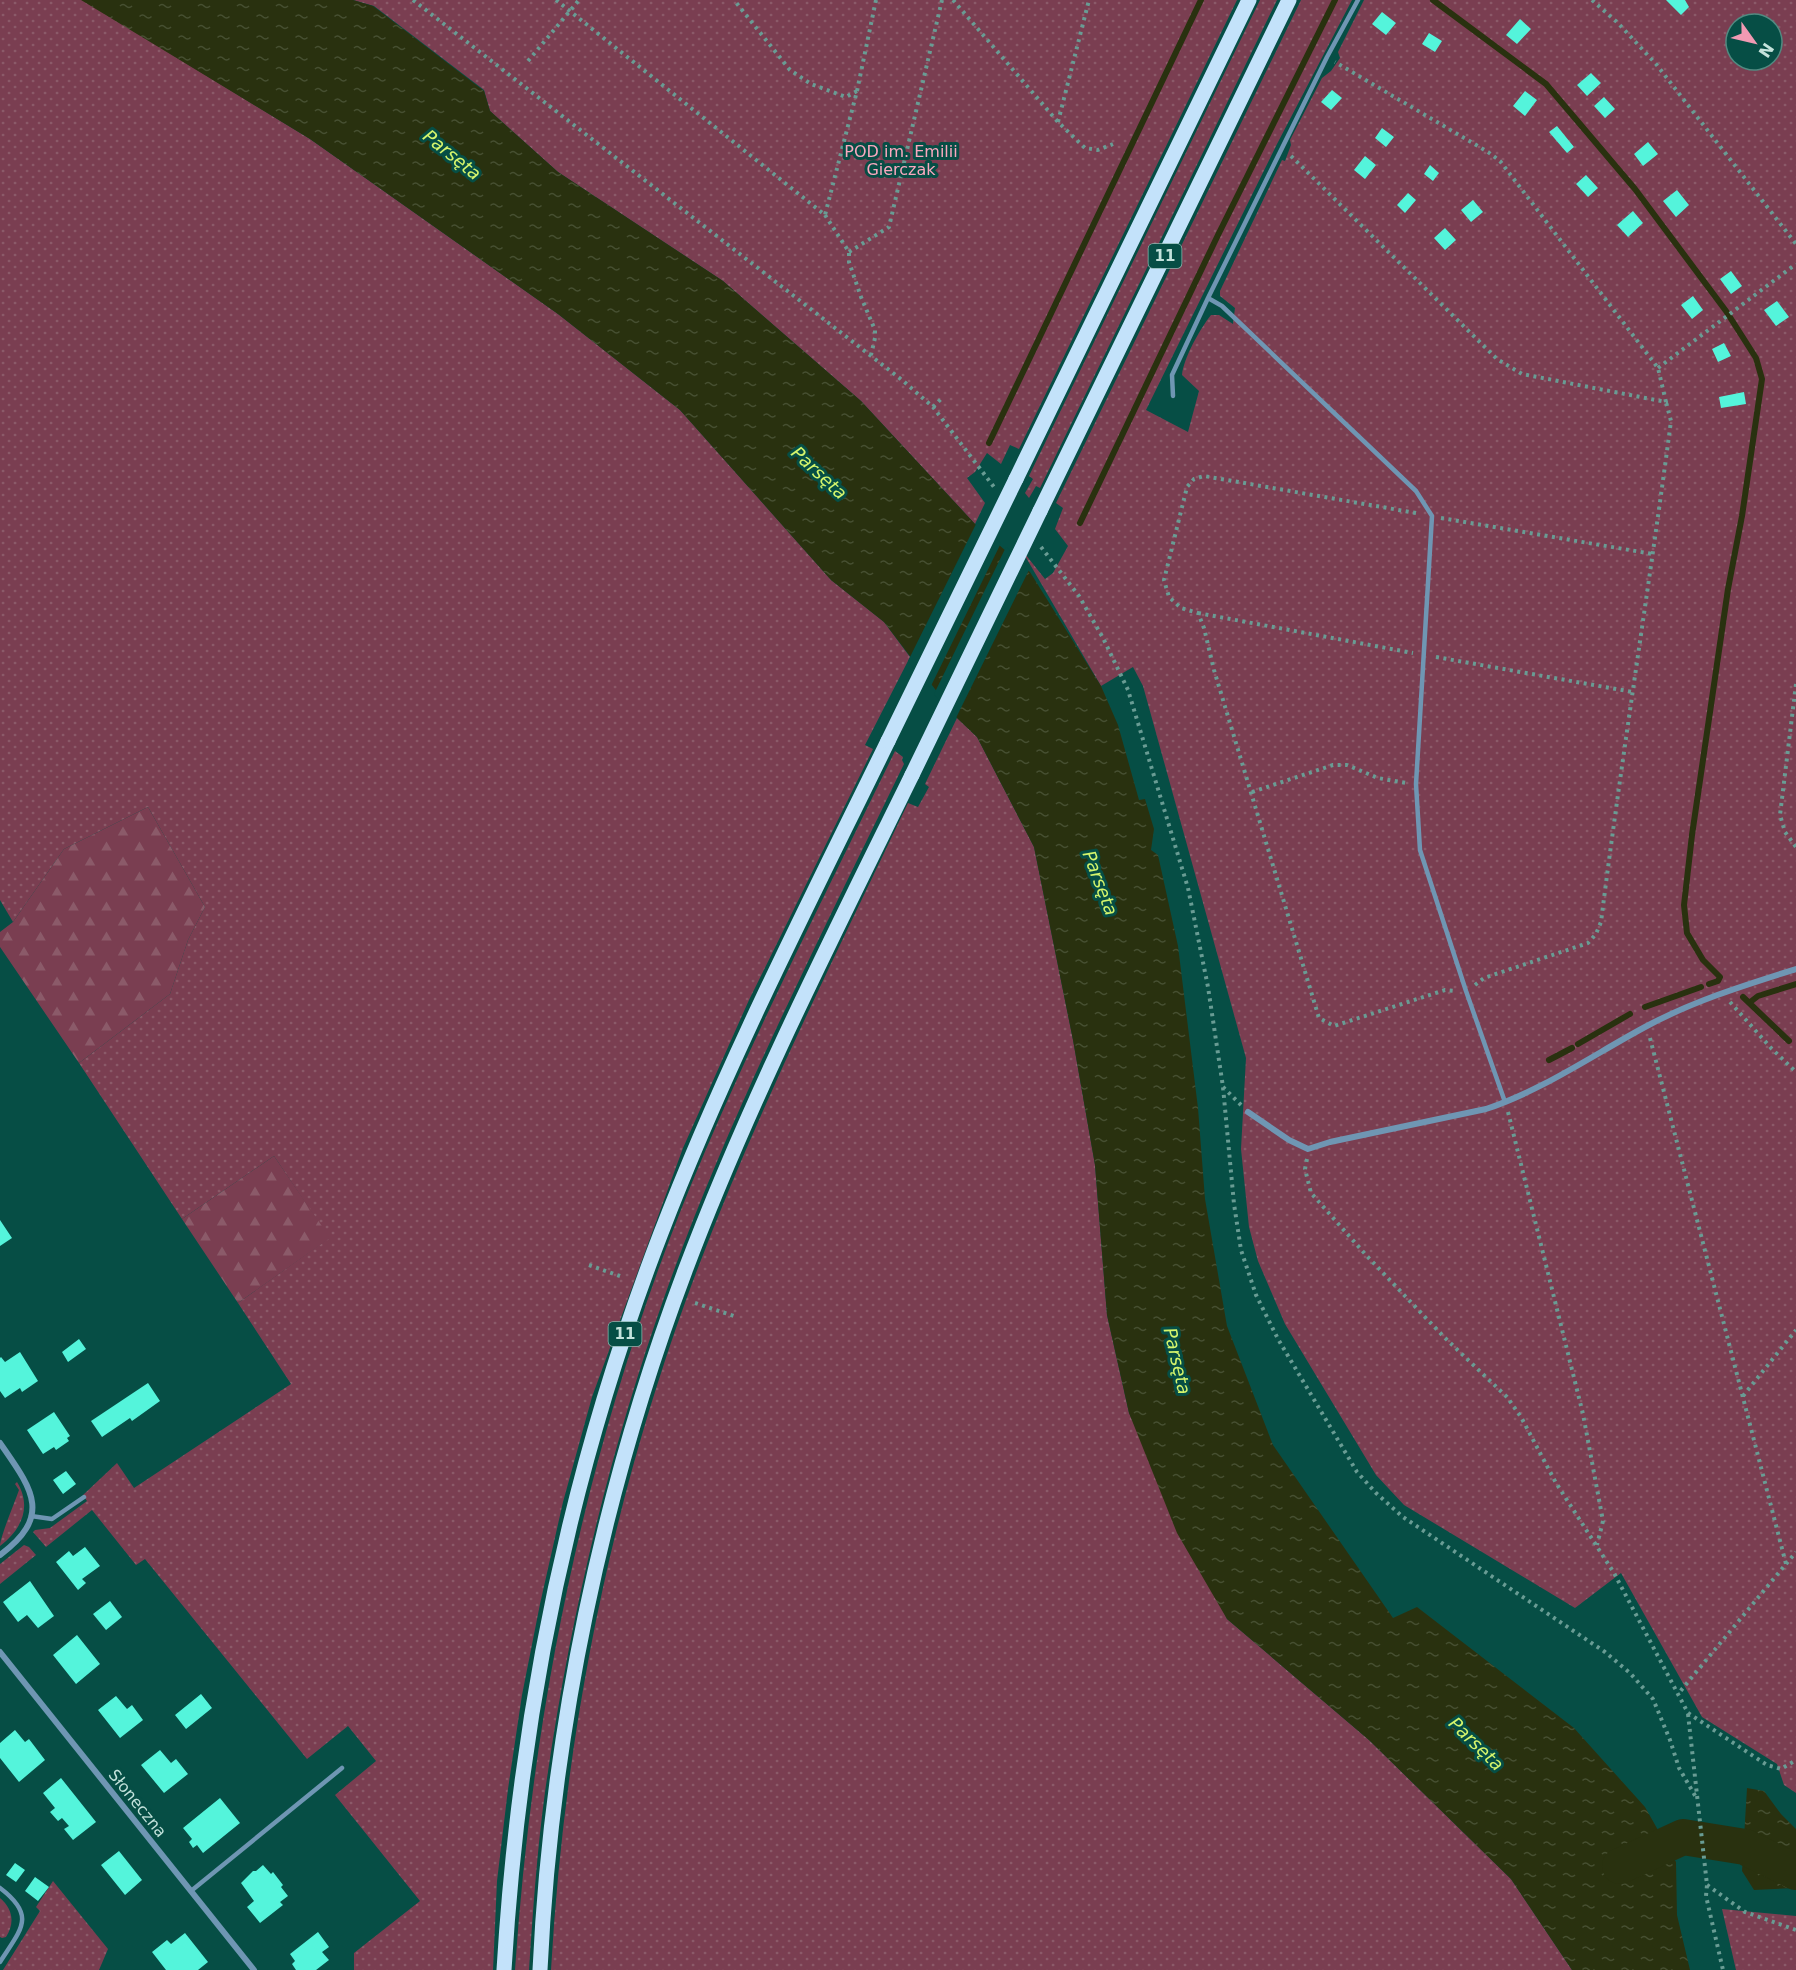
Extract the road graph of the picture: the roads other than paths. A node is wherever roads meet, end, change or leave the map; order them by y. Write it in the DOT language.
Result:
graph roads {
  1 [pos="1249,0"];
  2 [pos="1289,0"];
  3 [pos="1358,0"];
  4 [pos="1208,298"];
  5 [pos="1173,396"];
  6 [pos="1796,969"];
  7 [pos="1505,1103"];
  8 [pos="1248,1112"];
  9 [pos="0,1443"];
  10 [pos="84,1497"];
  11 [pos="31,1516"];
  12 [pos="0,1555"];
  13 [pos="0,1652"];
  14 [pos="342,1768"];
  15 [pos="0,1888"];
  16 [pos="191,1892"];
  17 [pos="0,1962"];
  18 [pos="254,1970"];
  19 [pos="504,1970"];
  20 [pos="540,1970"];
  1 -- 19 [label="main road, 11, bridge"];
  2 -- 20 [label="main road, 11, bridge"];
  3 -- 4 [label="lane"];
  4 -- 5 [label="lane"];
  4 -- 7 [label="lane"];
  6 -- 7 [label="street"];
  7 -- 8 [label="street"];
  9 -- 11 [label="street"];
  10 -- 11 [label="lane"];
  11 -- 12 [label="street"];
  13 -- 16 [label="street, Słoneczna"];
  14 -- 16 [label="lane"];
  15 -- 17 [label="lane"];
  16 -- 18 [label="street, Słoneczna"];
}
